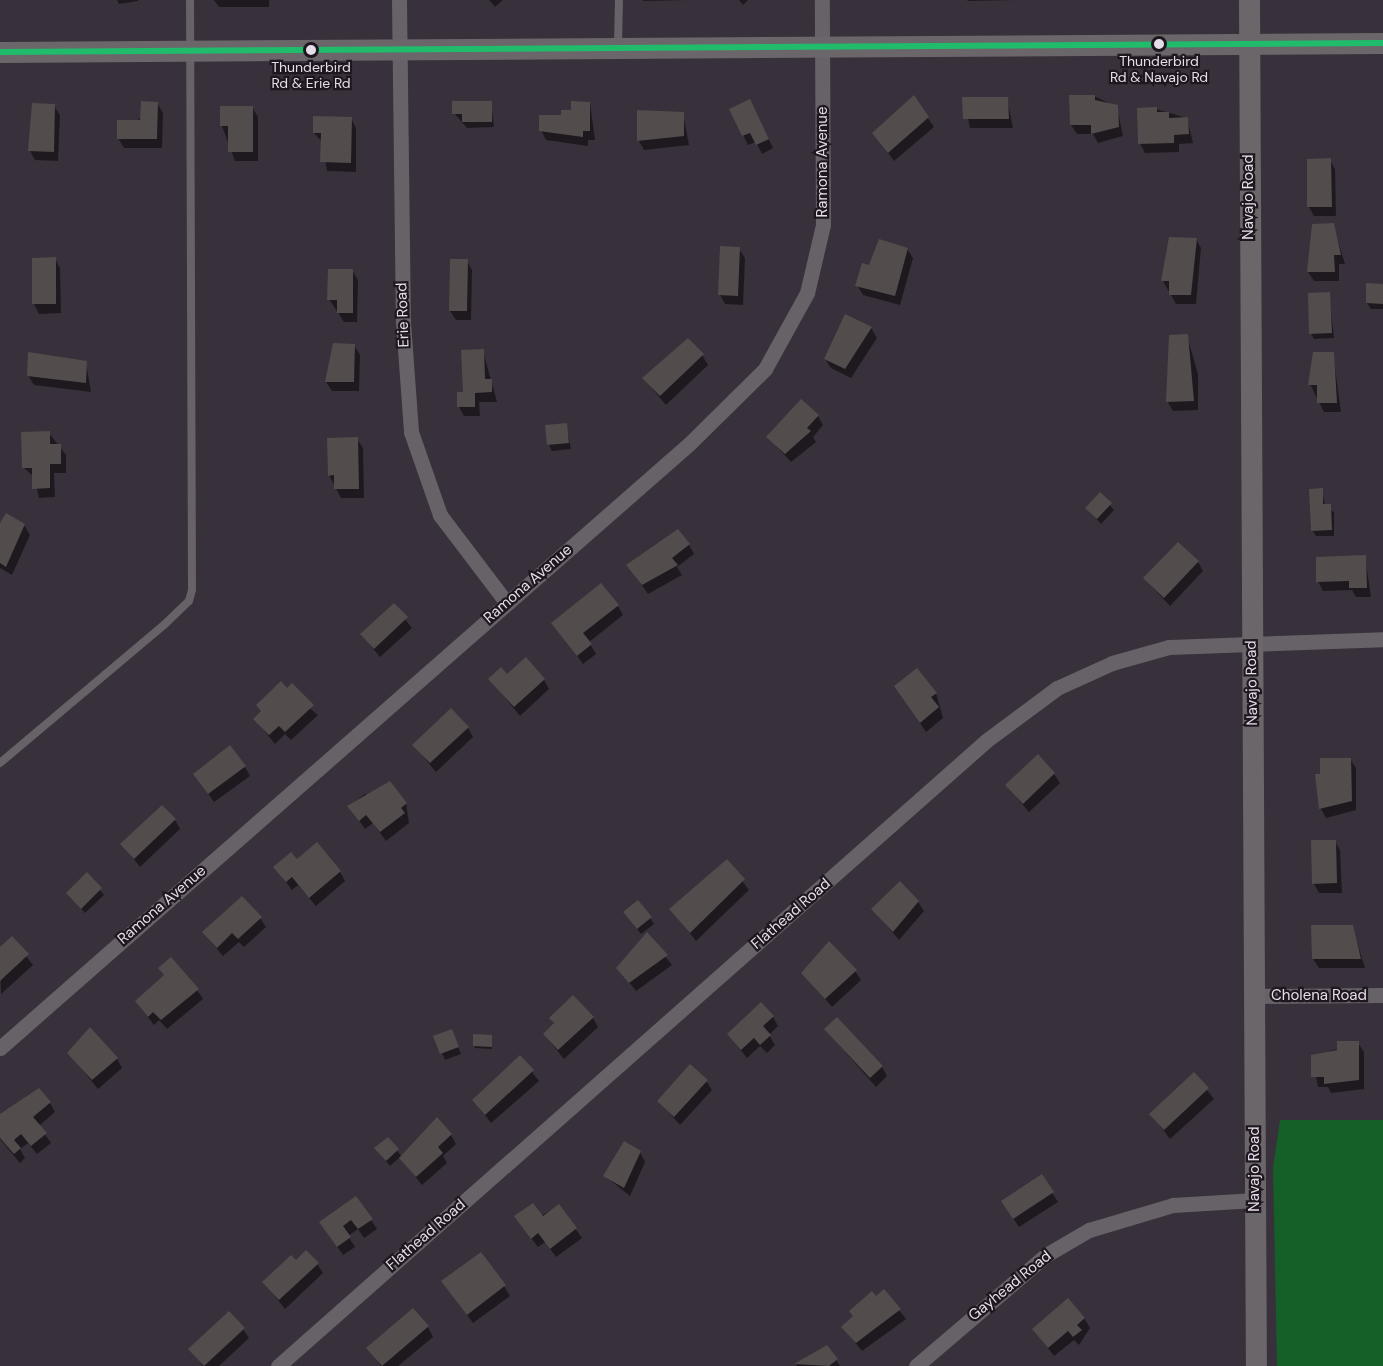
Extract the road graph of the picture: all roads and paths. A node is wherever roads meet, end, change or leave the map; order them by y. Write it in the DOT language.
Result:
graph roads {
  1 [pos="190,0"];
  2 [pos="399,0"];
  3 [pos="619,0"];
  4 [pos="822,0"];
  5 [pos="1249,0"];
  6 [pos="1248,43"];
  7 [pos="1383,43"];
  8 [pos="823,46"];
  9 [pos="618,48"];
  10 [pos="399,49"];
  11 [pos="191,51"];
  12 [pos="0,52"];
  13 [pos="506,603"];
  14 [pos="1383,639"];
  15 [pos="1252,640"];
  16 [pos="0,763"];
  17 [pos="1383,995"];
  18 [pos="1256,996"];
  19 [pos="0,1047"];
  20 [pos="1255,1200"];
  21 [pos="278,1366"];
  22 [pos="916,1366"];
  23 [pos="1256,1366"];
  1 -- 11 [label="lane"];
  2 -- 10 [label="street, Erie Road"];
  3 -- 9 [label="lane"];
  4 -- 8 [label="street, Ramona Avenue"];
  5 -- 6 [label="main road, Navajo Road"];
  6 -- 7 [label="main road"];
  6 -- 8 [label="main road"];
  6 -- 15 [label="main road, Navajo Road"];
  8 -- 9 [label="main road"];
  8 -- 13 [label="street, Ramona Avenue"];
  9 -- 10 [label="main road"];
  10 -- 11 [label="main road"];
  10 -- 13 [label="street, Erie Road"];
  11 -- 12 [label="main road"];
  11 -- 16 [label="lane"];
  13 -- 19 [label="street, Ramona Avenue"];
  14 -- 15 [label="street, Flathead Road"];
  15 -- 18 [label="main road, Navajo Road"];
  15 -- 21 [label="street, Flathead Road"];
  17 -- 18 [label="street, Cholena Road"];
  18 -- 20 [label="main road, Navajo Road"];
  20 -- 22 [label="street, Gayhead Road"];
  20 -- 23 [label="main road, Navajo Road"];
}
